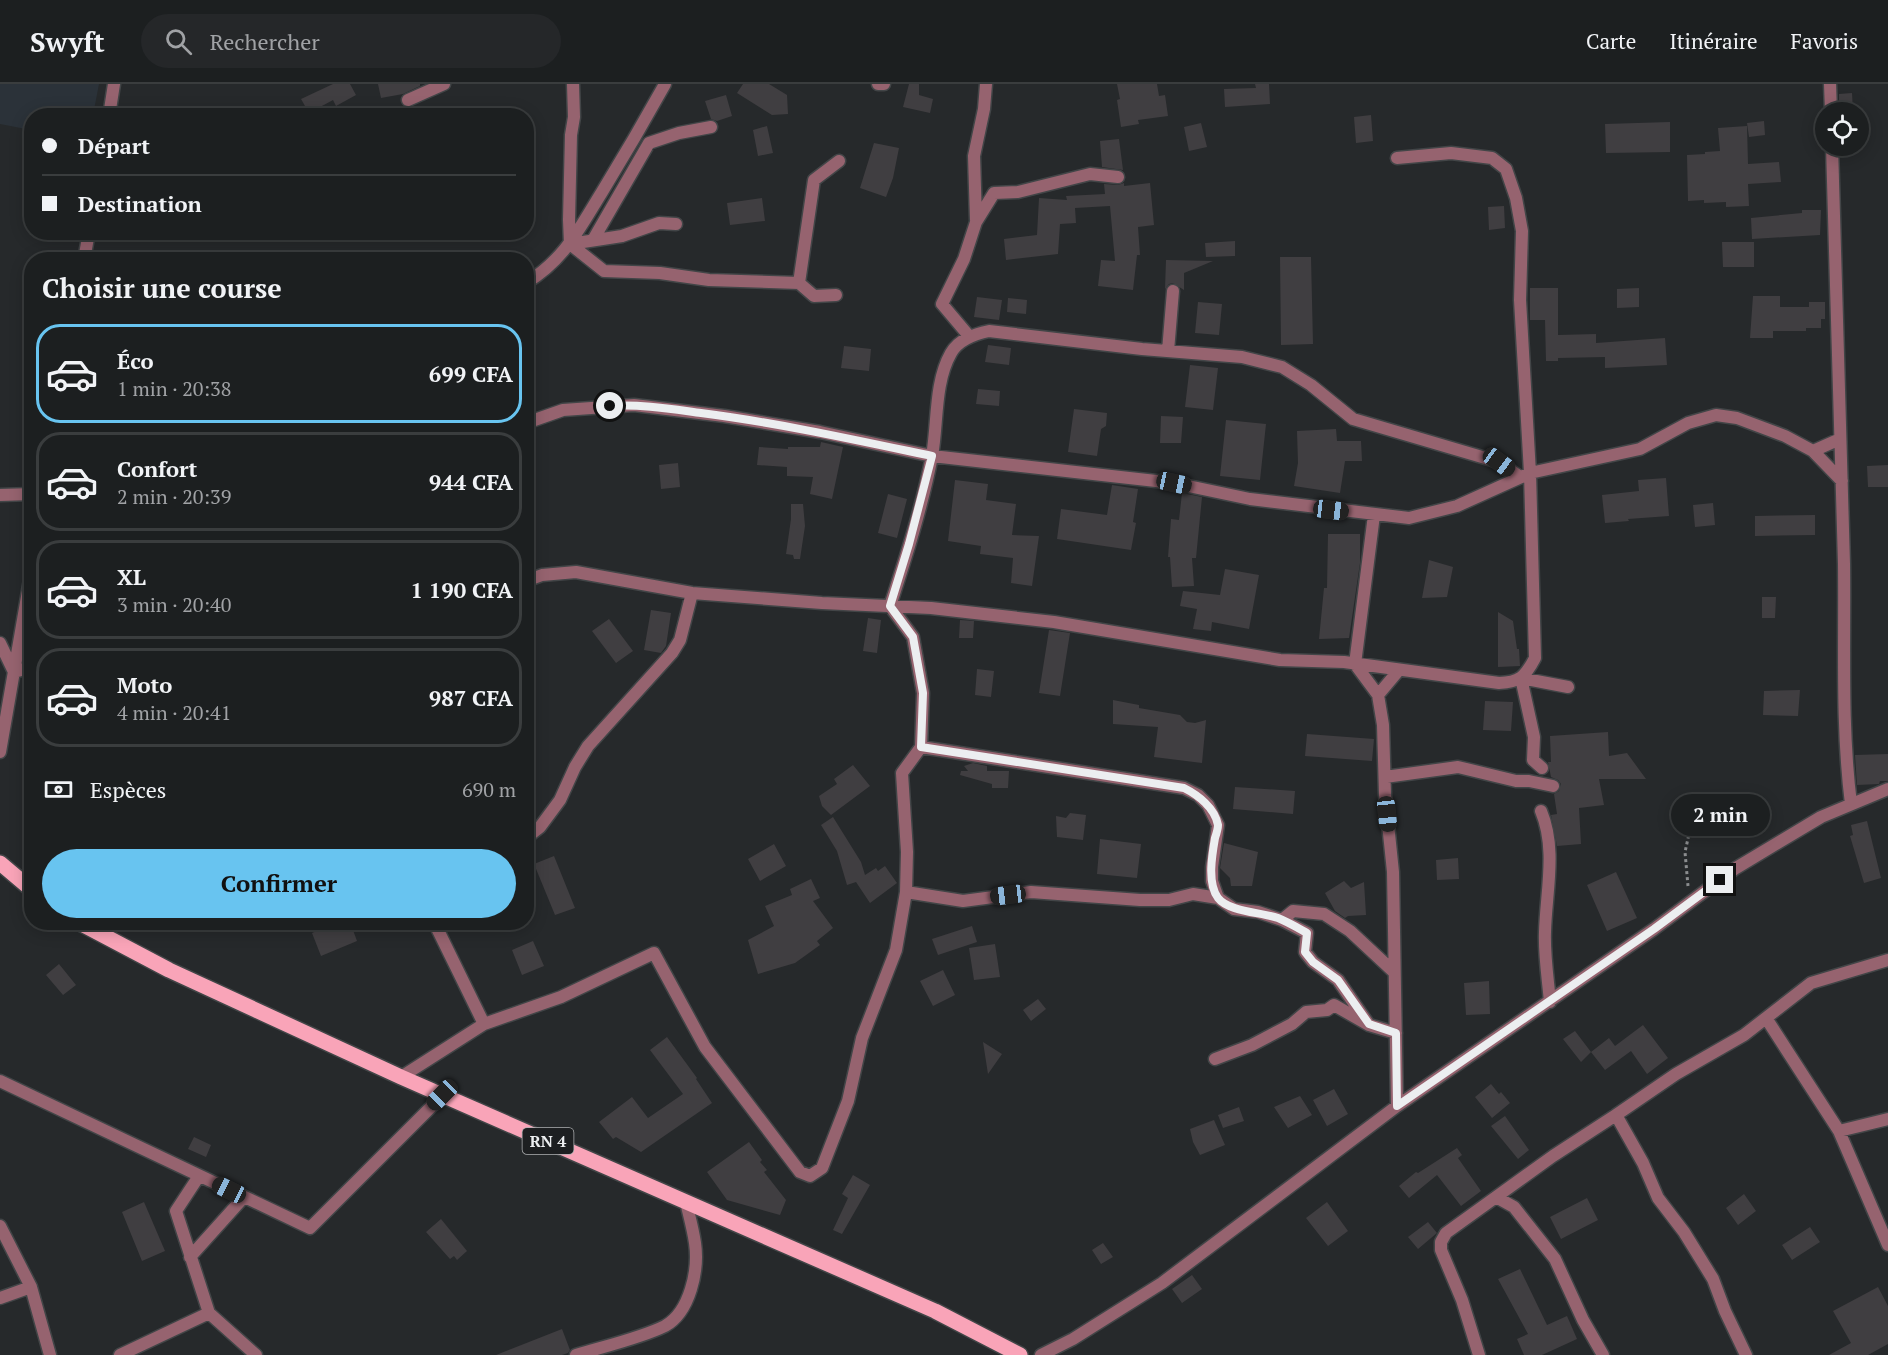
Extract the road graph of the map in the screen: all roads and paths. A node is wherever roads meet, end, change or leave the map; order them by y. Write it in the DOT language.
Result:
graph roads {
  1 [pos="114,84"];
  2 [pos="444,84"];
  3 [pos="573,84"];
  4 [pos="665,84"];
  5 [pos="878,84"];
  6 [pos="884,84"];
  7 [pos="1830,84"];
  8 [pos="986,85"];
  9 [pos="408,100"];
  10 [pos="1831,102"];
  11 [pos="110,108"];
  12 [pos="711,127"];
  13 [pos="1832,156"];
  14 [pos="1397,158"];
  15 [pos="839,161"];
  16 [pos="1118,177"];
  17 [pos="976,222"];
  18 [pos="676,224"];
  19 [pos="593,240"];
  20 [pos="570,244"];
  21 [pos="534,278"];
  22 [pos="799,284"];
  23 [pos="1173,291"];
  24 [pos="836,294"];
  25 [pos="969,336"];
  26 [pos="1168,351"];
  27 [pos="534,420"];
  28 [pos="1840,439"];
  29 [pos="1813,451"];
  30 [pos="932,456"];
  31 [pos="1525,475"];
  32 [pos="1842,481"];
  33 [pos="24,494"];
  34 [pos="0,495"];
  35 [pos="1374,515"];
  36 [pos="534,578"];
  37 [pos="693,593"];
  38 [pos="890,606"];
  39 [pos="24,614"];
  40 [pos="0,643"];
  41 [pos="1355,664"];
  42 [pos="24,669"];
  43 [pos="1399,670"];
  44 [pos="14,672"];
  45 [pos="1521,678"];
  46 [pos="1568,687"];
  47 [pos="1378,695"];
  48 [pos="921,747"];
  49 [pos="0,752"];
  50 [pos="1542,768"];
  51 [pos="1385,777"];
  52 [pos="1552,786"];
  53 [pos="1888,789"];
  54 [pos="1851,804"];
  55 [pos="1541,811"];
  56 [pos="534,832"];
  57 [pos="1689,834"];
  58 [pos="0,863"];
  59 [pos="24,883"];
  60 [pos="906,892"];
  61 [pos="1218,898"];
  62 [pos="1689,903"];
  63 [pos="1282,920"];
  64 [pos="93,930"];
  65 [pos="438,930"];
  66 [pos="1888,960"];
  67 [pos="1394,972"];
  68 [pos="1550,1002"];
  69 [pos="1766,1018"];
  70 [pos="484,1024"];
  71 [pos="1369,1024"];
  72 [pos="1396,1033"];
  73 [pos="1215,1059"];
  74 [pos="401,1077"];
  75 [pos="0,1081"];
  76 [pos="442,1095"];
  77 [pos="1397,1106"];
  78 [pos="1616,1115"];
  79 [pos="1888,1119"];
  80 [pos="1839,1131"];
  81 [pos="200,1176"];
  82 [pos="244,1197"];
  83 [pos="1496,1197"];
  84 [pos="686,1202"];
  85 [pos="0,1226"];
  86 [pos="1888,1245"];
  87 [pos="190,1257"];
  88 [pos="31,1287"];
  89 [pos="0,1298"];
  90 [pos="209,1313"];
  91 [pos="50,1355"];
  92 [pos="120,1355"];
  93 [pos="256,1355"];
  94 [pos="576,1355"];
  95 [pos="1020,1355"];
  96 [pos="1041,1355"];
  97 [pos="1479,1355"];
  98 [pos="1603,1355"];
  99 [pos="1746,1355"];
  1 -- 11 [label="street"];
  2 -- 9 [label="street"];
  3 -- 20 [label="street"];
  4 -- 20 [label="street"];
  5 -- 6 [label="street"];
  7 -- 10 [label="street"];
  8 -- 17 [label="street"];
  12 -- 19 [label="street"];
  13 -- 28 [label="street"];
  14 -- 31 [label="street"];
  15 -- 22 [label="street"];
  16 -- 17 [label="street"];
  17 -- 25 [label="street"];
  18 -- 19 [label="street"];
  19 -- 20 [label="street"];
  20 -- 21 [label="street"];
  20 -- 22 [label="street"];
  22 -- 24 [label="street"];
  23 -- 26 [label="street"];
  25 -- 26 [label="street"];
  25 -- 30 [label="street"];
  26 -- 31 [label="street"];
  27 -- 30 [label="street"];
  28 -- 29 [label="street"];
  28 -- 32 [label="street"];
  29 -- 31 [label="street"];
  29 -- 32 [label="street"];
  30 -- 35 [label="street"];
  30 -- 38 [label="street"];
  31 -- 35 [label="street"];
  31 -- 45 [label="street"];
  32 -- 54 [label="street"];
  33 -- 34 [label="street"];
  35 -- 41 [label="street"];
  36 -- 37 [label="street"];
  37 -- 38 [label="street"];
  37 -- 56 [label="street"];
  38 -- 41 [label="street"];
  38 -- 48 [label="street"];
  39 -- 44 [label="street"];
  40 -- 44 [label="street"];
  41 -- 43 [label="street"];
  41 -- 47 [label="street"];
  42 -- 44 [label="street"];
  43 -- 45 [label="street"];
  43 -- 47 [label="street"];
  44 -- 49 [label="street"];
  45 -- 46 [label="street"];
  45 -- 50 [label="street"];
  47 -- 51 [label="street"];
  48 -- 60 [label="street"];
  48 -- 61 [label="street"];
  51 -- 52 [label="street"];
  51 -- 67 [label="street"];
  53 -- 54 [label="street"];
  54 -- 62 [label="street"];
  55 -- 68 [label="street"];
  57 -- 62 [label="path"];
  58 -- 59 [label="main road"];
  60 -- 61 [label="street"];
  60 -- 70 [label="street"];
  61 -- 63 [label="street"];
  62 -- 68 [label="street"];
  63 -- 67 [label="street"];
  63 -- 71 [label="street"];
  64 -- 74 [label="main road, RN 4"];
  65 -- 70 [label="street"];
  66 -- 69 [label="street"];
  67 -- 72 [label="street"];
  68 -- 77 [label="street"];
  69 -- 78 [label="street"];
  69 -- 80 [label="street"];
  70 -- 74 [label="street"];
  71 -- 72 [label="street"];
  71 -- 73 [label="street"];
  72 -- 77 [label="street"];
  74 -- 76 [label="main road, RN 4"];
  75 -- 81 [label="street"];
  76 -- 82 [label="street"];
  76 -- 84 [label="main road, RN 4"];
  77 -- 96 [label="street"];
  78 -- 83 [label="street"];
  78 -- 99 [label="street"];
  79 -- 80 [label="street"];
  80 -- 86 [label="street"];
  81 -- 82 [label="street"];
  81 -- 87 [label="street"];
  82 -- 87 [label="street"];
  83 -- 97 [label="street"];
  83 -- 98 [label="street"];
  84 -- 94 [label="street"];
  84 -- 95 [label="main road, RN 4"];
  85 -- 88 [label="street"];
  87 -- 90 [label="street"];
  88 -- 89 [label="street"];
  88 -- 91 [label="street"];
  90 -- 92 [label="street"];
  90 -- 93 [label="street"];
}
